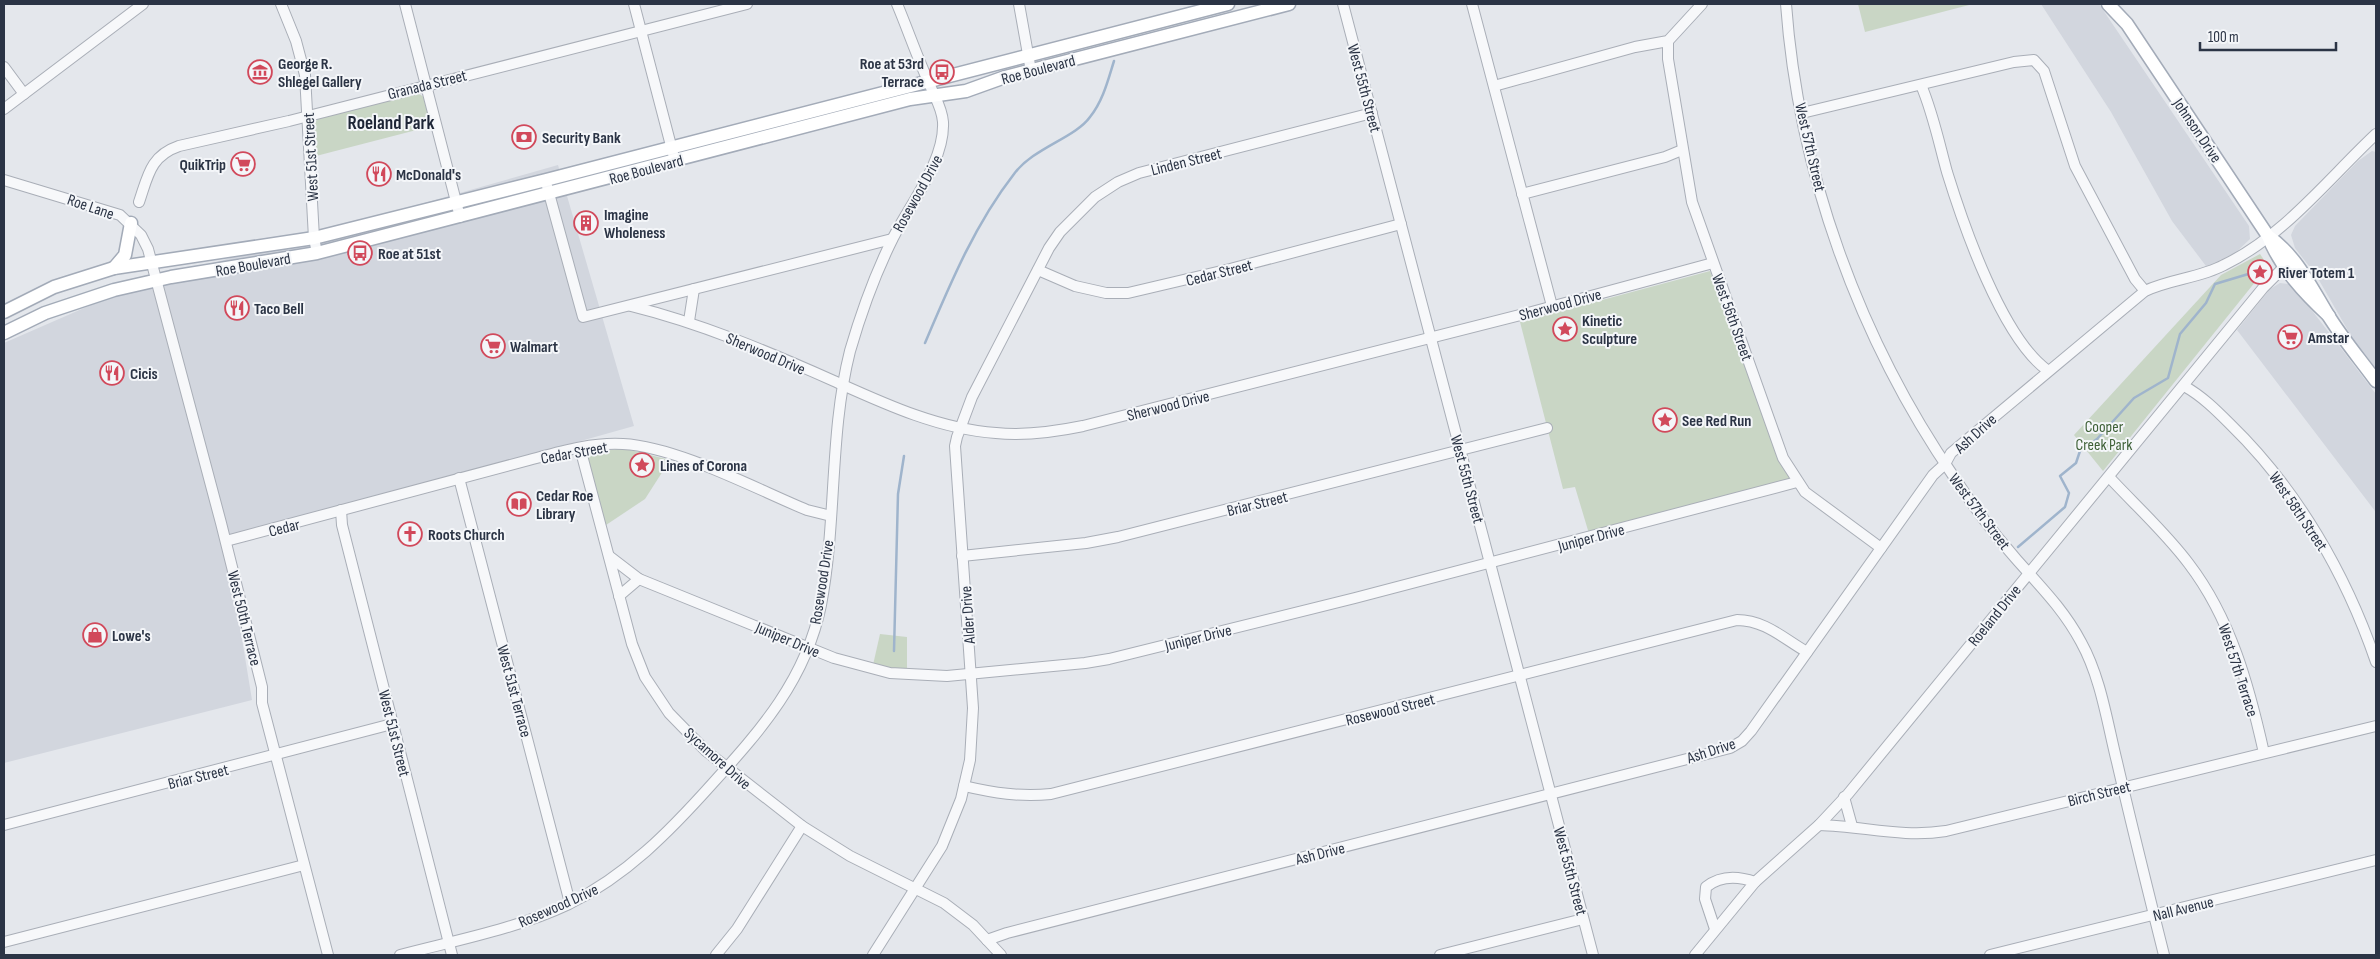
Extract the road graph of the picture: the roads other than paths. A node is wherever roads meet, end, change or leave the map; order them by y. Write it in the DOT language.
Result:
graph roads {
  1 [pos="142,4"];
  2 [pos="281,4"];
  3 [pos="405,4"];
  4 [pos="634,4"];
  5 [pos="747,4"];
  6 [pos="897,4"];
  7 [pos="1019,4"];
  8 [pos="1228,4"];
  9 [pos="1290,4"];
  10 [pos="1343,4"];
  11 [pos="1472,4"];
  12 [pos="1702,4"];
  13 [pos="1786,4"];
  14 [pos="2108,4"];
  15 [pos="2120,4"];
  16 [pos="1197,8"];
  17 [pos="2127,24"];
  18 [pos="641,31"];
  19 [pos="1668,41"];
  20 [pos="1027,57"];
  21 [pos="4,67"];
  22 [pos="1031,70"];
  23 [pos="928,82"];
  24 [pos="426,85"];
  25 [pos="1921,85"];
  26 [pos="1494,86"];
  27 [pos="24,94"];
  28 [pos="935,95"];
  29 [pos="4,109"];
  30 [pos="1372,113"];
  31 [pos="1802,113"];
  32 [pos="308,115"];
  33 [pos="2376,134"];
  34 [pos="671,148"];
  35 [pos="1682,150"];
  36 [pos="675,161"];
  37 [pos="4,180"];
  38 [pos="546,180"];
  39 [pos="550,194"];
  40 [pos="1522,194"];
  41 [pos="139,202"];
  42 [pos="458,202"];
  43 [pos="460,217"];
  44 [pos="131,224"];
  45 [pos="1401,224"];
  46 [pos="2268,236"];
  47 [pos="314,238"];
  48 [pos="892,239"];
  49 [pos="317,253"];
  50 [pos="152,263"];
  51 [pos="1713,263"];
  52 [pos="2285,266"];
  53 [pos="114,268"];
  54 [pos="1038,270"];
  55 [pos="156,281"];
  56 [pos="694,289"];
  57 [pos="2145,291"];
  58 [pos="631,306"];
  59 [pos="1552,306"];
  60 [pos="4,312"];
  61 [pos="2328,316"];
  62 [pos="689,321"];
  63 [pos="4,333"];
  64 [pos="1431,338"];
  65 [pos="2048,370"];
  66 [pos="2376,381"];
  67 [pos="843,386"];
  68 [pos="2184,386"];
  69 [pos="961,428"];
  70 [pos="1547,428"];
  71 [pos="580,448"];
  72 [pos="1461,450"];
  73 [pos="1945,464"];
  74 [pos="2109,477"];
  75 [pos="459,478"];
  76 [pos="1797,482"];
  77 [pos="341,510"];
  78 [pos="830,516"];
  79 [pos="226,541"];
  80 [pos="1881,548"];
  81 [pos="609,556"];
  82 [pos="962,556"];
  83 [pos="1490,563"];
  84 [pos="2029,572"];
  85 [pos="638,579"];
  86 [pos="619,596"];
  87 [pos="808,647"];
  88 [pos="1807,652"];
  89 [pos="2376,662"];
  90 [pos="972,674"];
  91 [pos="1519,676"];
  92 [pos="392,724"];
  93 [pos="2376,726"];
  94 [pos="2264,753"];
  95 [pos="277,756"];
  96 [pos="727,769"];
  97 [pos="964,786"];
  98 [pos="2123,787"];
  99 [pos="1551,794"];
  100 [pos="1844,797"];
  101 [pos="1820,825"];
  102 [pos="4,826"];
  103 [pos="802,826"];
  104 [pos="1852,826"];
  105 [pos="2376,860"];
  106 [pos="304,865"];
  107 [pos="1755,882"];
  108 [pos="916,889"];
  109 [pos="570,903"];
  110 [pos="2154,915"];
  111 [pos="1583,919"];
  112 [pos="1715,929"];
  113 [pos="988,940"];
  114 [pos="4,942"];
  115 [pos="449,942"];
  116 [pos="328,955"];
  117 [pos="400,955"];
  118 [pos="452,955"];
  119 [pos="716,955"];
  120 [pos="873,955"];
  121 [pos="1000,955"];
  122 [pos="1440,955"];
  123 [pos="1593,955"];
  124 [pos="1695,955"];
  125 [pos="1990,955"];
  126 [pos="2164,955"];
  1 -- 27 [label="street"];
  2 -- 32 [label="street, West 51st Street"];
  3 -- 24 [label="street"];
  4 -- 18 [label="street"];
  5 -- 18 [label="street, Granada Street"];
  6 -- 23 [label="street, Rosewood Drive"];
  7 -- 20 [label="street"];
  8 -- 16 [label="main road, Roe Boulevard"];
  9 -- 22 [label="main road, Roe Boulevard"];
  10 -- 30 [label="street, West 55th Street"];
  11 -- 26 [label="street"];
  12 -- 19 [label="street"];
  13 -- 31 [label="street, West 57th Street"];
  14 -- 17 [label="main road, Johnson Drive"];
  15 -- 17 [label="main road, Johnson Drive"];
  16 -- 20 [label="main road, Roe Boulevard"];
  17 -- 46 [label="main road, Johnson Drive"];
  18 -- 24 [label="street, Granada Street"];
  18 -- 34 [label="street"];
  19 -- 26 [label="street"];
  19 -- 35 [label="street, West 56th Street"];
  20 -- 22 [label="street"];
  20 -- 23 [label="main road, Roe Boulevard"];
  21 -- 27 [label="street"];
  22 -- 28 [label="main road, Roe Boulevard"];
  23 -- 28 [label="street, Rosewood Drive"];
  23 -- 34 [label="main road, Roe Boulevard"];
  24 -- 32 [label="street, Granada Street"];
  24 -- 42 [label="street"];
  25 -- 31 [label="street"];
  25 -- 57 [label="street"];
  25 -- 65 [label="street"];
  26 -- 40 [label="street"];
  27 -- 29 [label="street"];
  28 -- 36 [label="main road, Roe Boulevard"];
  28 -- 48 [label="street, Rosewood Drive"];
  30 -- 45 [label="street, West 55th Street"];
  30 -- 54 [label="street, Linden Street"];
  31 -- 73 [label="street, West 57th Street"];
  32 -- 41 [label="street, Granada Street"];
  32 -- 47 [label="street, West 51st Street"];
  33 -- 46 [label="street"];
  34 -- 36 [label="street"];
  34 -- 38 [label="main road, Roe Boulevard"];
  35 -- 40 [label="street"];
  35 -- 51 [label="street, West 56th Street"];
  36 -- 39 [label="main road, Roe Boulevard"];
  37 -- 44 [label="street, Roe Lane"];
  38 -- 39 [label="street"];
  38 -- 42 [label="main road, Roe Boulevard"];
  39 -- 43 [label="main road, Roe Boulevard"];
  39 -- 58 [label="street"];
  40 -- 59 [label="street"];
  42 -- 43 [label="street"];
  42 -- 47 [label="main road, Roe Boulevard"];
  43 -- 49 [label="main road, Roe Boulevard"];
  44 -- 50 [label="street, Roe Lane"];
  44 -- 53 [label="main road"];
  45 -- 54 [label="street, Cedar Street"];
  45 -- 64 [label="street, West 55th Street"];
  46 -- 52 [label="main road, Johnson Drive"];
  46 -- 57 [label="street, Ash Drive"];
  46 -- 61 [label="main road, Johnson Drive"];
  47 -- 49 [label="street, West 51st Street"];
  47 -- 50 [label="main road, Roe Boulevard"];
  48 -- 56 [label="street"];
  48 -- 67 [label="street, Rosewood Drive"];
  49 -- 55 [label="main road, Roe Boulevard"];
  50 -- 53 [label="main road, Roe Boulevard"];
  50 -- 55 [label="street, Roe Lane"];
  51 -- 59 [label="street, Sherwood Drive"];
  51 -- 76 [label="street, West 56th Street"];
  52 -- 61 [label="main road, Johnson Drive"];
  52 -- 68 [label="street, Roeland Drive"];
  53 -- 60 [label="main road, Roe Boulevard"];
  54 -- 69 [label="street, Alder Drive"];
  55 -- 63 [label="main road, Roe Boulevard"];
  55 -- 79 [label="street, West 50th Terrace"];
  56 -- 58 [label="street"];
  56 -- 62 [label="street"];
  57 -- 65 [label="street, Ash Drive"];
  58 -- 62 [label="street, Sherwood Drive"];
  59 -- 64 [label="street, Sherwood Drive"];
  61 -- 66 [label="main road, Johnson Drive"];
  62 -- 67 [label="street, Sherwood Drive"];
  64 -- 69 [label="street, Sherwood Drive"];
  64 -- 72 [label="street, West 55th Street"];
  65 -- 73 [label="street, Ash Drive"];
  67 -- 69 [label="street, Sherwood Drive"];
  67 -- 78 [label="street, Rosewood Drive"];
  68 -- 74 [label="street, Roeland Drive"];
  68 -- 89 [label="street, West 58th Street"];
  69 -- 82 [label="street, Alder Drive"];
  70 -- 72 [label="street, Briar Street"];
  71 -- 75 [label="street, Cedar Street"];
  71 -- 78 [label="street, Cedar Street"];
  71 -- 81 [label="street, Sycamore Drive"];
  72 -- 82 [label="street, Briar Street"];
  72 -- 83 [label="street, West 55th Street"];
  73 -- 80 [label="street, Ash Drive"];
  73 -- 84 [label="street, West 57th Street"];
  74 -- 84 [label="street, Roeland Drive"];
  74 -- 94 [label="street, West 57th Terrace"];
  75 -- 77 [label="street, Cedar Street"];
  75 -- 109 [label="street, West 51st Terrace"];
  76 -- 80 [label="street, West 56th Street"];
  76 -- 83 [label="street, Juniper Drive"];
  77 -- 79 [label="street, Cedar"];
  77 -- 92 [label="street, West 51st Street"];
  78 -- 87 [label="street, Rosewood Drive"];
  79 -- 95 [label="street, West 50th Terrace"];
  80 -- 88 [label="street, Ash Drive"];
  81 -- 85 [label="street, Juniper Drive"];
  81 -- 86 [label="street, Sycamore Drive"];
  82 -- 90 [label="street, Alder Drive"];
  83 -- 90 [label="street, Juniper Drive"];
  83 -- 91 [label="street, West 55th Street"];
  84 -- 98 [label="street, West 57th Street"];
  84 -- 100 [label="street, Roeland Drive"];
  85 -- 86 [label="street"];
  85 -- 87 [label="street, Juniper Drive"];
  86 -- 96 [label="street, Sycamore Drive"];
  87 -- 90 [label="street, Juniper Drive"];
  87 -- 96 [label="street, Rosewood Drive"];
  88 -- 91 [label="street, Rosewood Street"];
  88 -- 99 [label="street, Ash Drive"];
  90 -- 97 [label="street, Alder Drive"];
  91 -- 97 [label="street, Rosewood Street"];
  91 -- 99 [label="street, West 55th Street"];
  92 -- 95 [label="street, Briar Street"];
  92 -- 115 [label="street, West 51st Street"];
  93 -- 94 [label="street, Birch Street"];
  94 -- 98 [label="street, Birch Street"];
  95 -- 102 [label="street, Briar Street"];
  95 -- 106 [label="street, West 50th Terrace"];
  96 -- 103 [label="street, Sycamore Drive"];
  96 -- 109 [label="street, Rosewood Drive"];
  97 -- 108 [label="street, Alder Drive"];
  98 -- 104 [label="street, Birch Street"];
  98 -- 110 [label="street, West 57th Street"];
  99 -- 111 [label="street, West 55th Street"];
  99 -- 113 [label="street, Ash Drive"];
  100 -- 101 [label="street, Roeland Drive"];
  100 -- 104 [label="street"];
  101 -- 104 [label="street, Birch Street"];
  101 -- 107 [label="street, Roeland Drive"];
  103 -- 108 [label="street, Sycamore Drive"];
  103 -- 119 [label="street"];
  105 -- 110 [label="street, Nall Avenue"];
  106 -- 114 [label="street"];
  106 -- 116 [label="street, West 50th Terrace"];
  107 -- 112 [label="street, Roeland Drive"];
  107 -- 112 [label="street"];
  108 -- 113 [label="street, Sycamore Drive"];
  108 -- 120 [label="street, Alder Drive"];
  109 -- 115 [label="street, Rosewood Drive"];
  110 -- 125 [label="street, Nall Avenue"];
  110 -- 126 [label="street, West 57th Street"];
  111 -- 122 [label="street"];
  111 -- 123 [label="street, West 55th Street"];
  112 -- 124 [label="street, Roeland Drive"];
  113 -- 121 [label="street, Sycamore Drive"];
  115 -- 117 [label="street, Rosewood Drive"];
  115 -- 118 [label="street, West 51st Street"];
}
